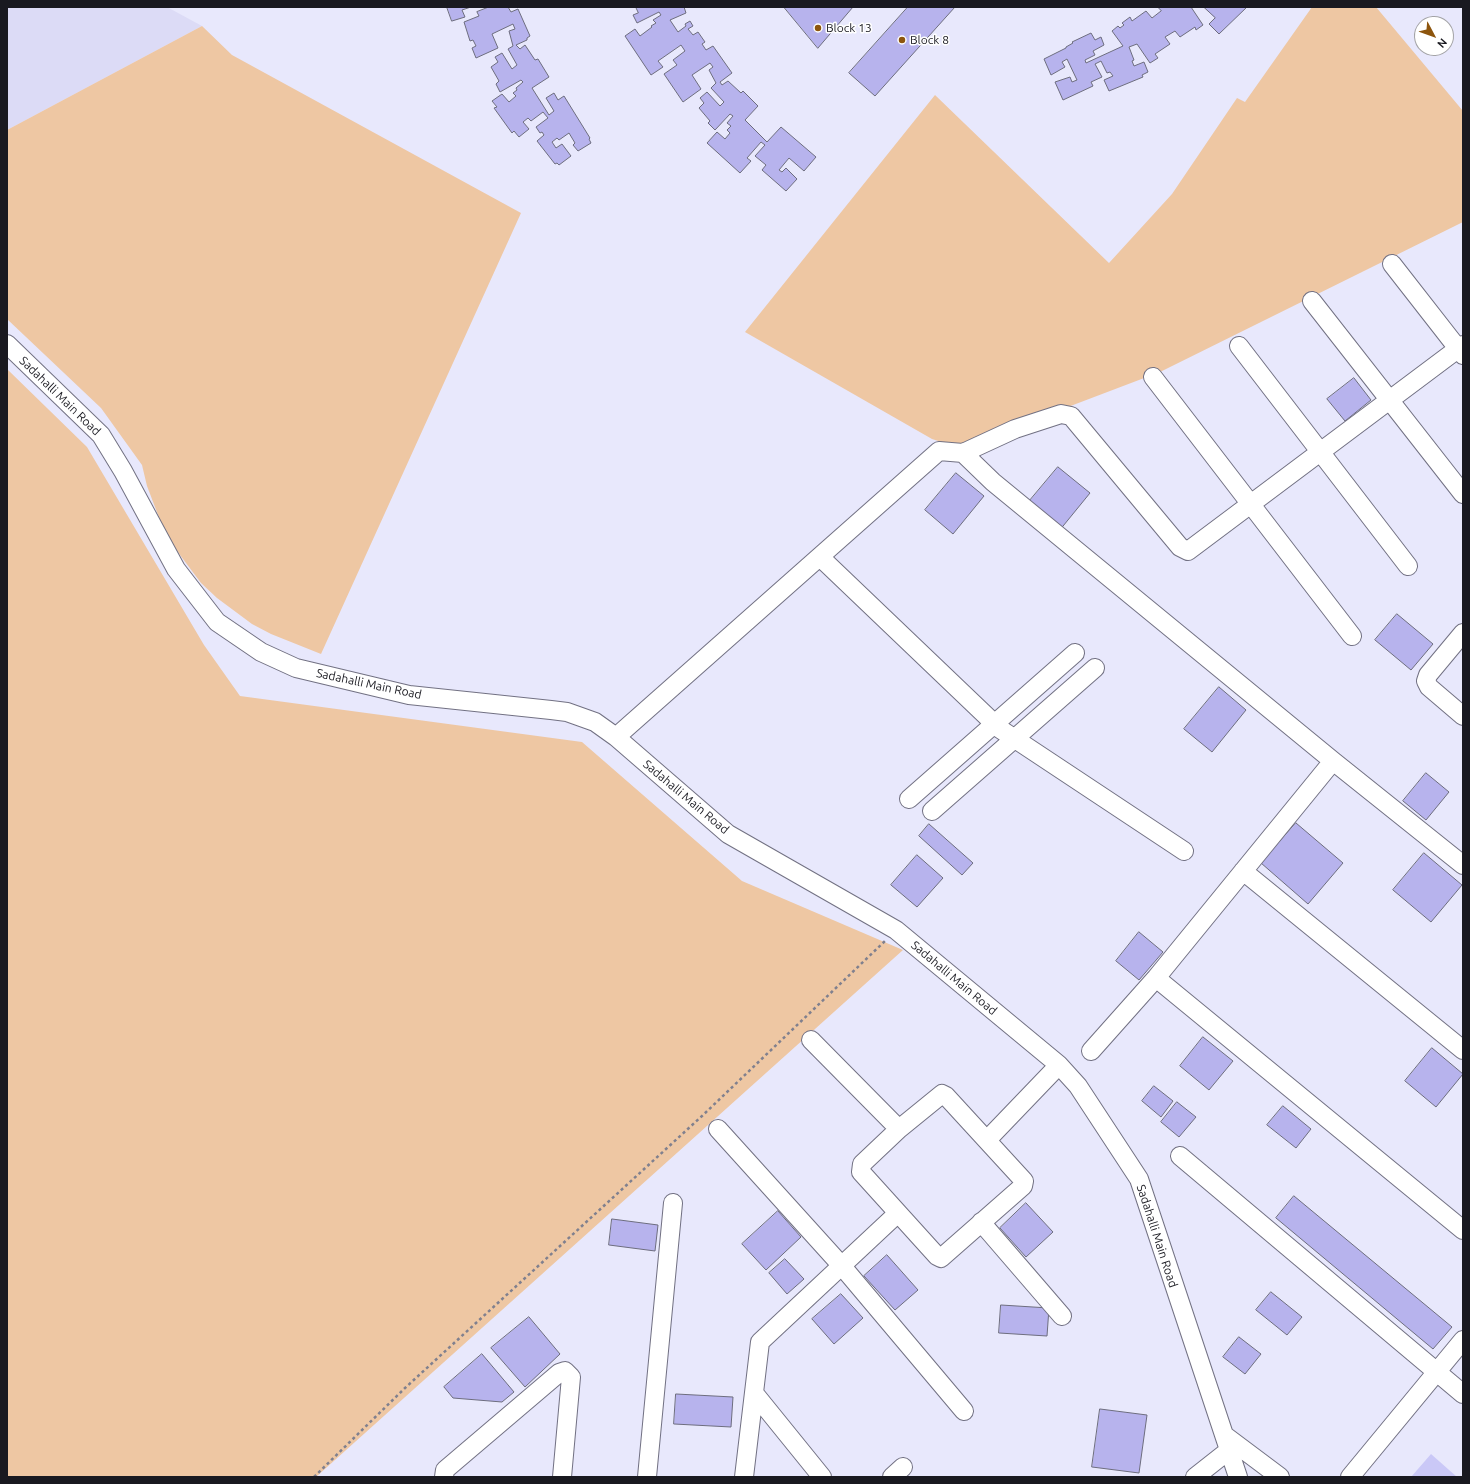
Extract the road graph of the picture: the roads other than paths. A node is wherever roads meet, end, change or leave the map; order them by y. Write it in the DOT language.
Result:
graph roads {
  1 [pos="1392,264"];
  2 [pos="1312,301"];
  3 [pos="7,344"];
  4 [pos="1239,346"];
  5 [pos="1461,349"];
  6 [pos="1153,377"];
  7 [pos="1389,401"];
  8 [pos="1321,452"];
  9 [pos="963,453"];
  10 [pos="1463,494"];
  11 [pos="1250,506"];
  12 [pos="820,557"];
  13 [pos="1408,566"];
  14 [pos="1463,633"];
  15 [pos="1352,636"];
  16 [pos="1075,653"];
  17 [pos="1095,668"];
  18 [pos="1463,716"];
  19 [pos="994,724"];
  20 [pos="616,737"];
  21 [pos="1014,739"];
  22 [pos="1333,761"];
  23 [pos="909,799"];
  24 [pos="932,811"];
  25 [pos="1184,850"];
  26 [pos="1463,866"];
  27 [pos="1243,871"];
  28 [pos="1156,978"];
  29 [pos="811,1040"];
  30 [pos="1463,1050"];
  31 [pos="1091,1051"];
  32 [pos="1059,1065"];
  33 [pos="718,1129"];
  34 [pos="899,1129"];
  35 [pos="987,1140"];
  36 [pos="1180,1156"];
  37 [pos="673,1203"];
  38 [pos="898,1212"];
  39 [pos="981,1222"];
  40 [pos="1463,1230"];
  41 [pos="841,1265"];
  42 [pos="1062,1316"];
  43 [pos="1463,1340"];
  44 [pos="1437,1371"];
  45 [pos="754,1393"];
  46 [pos="1463,1394"];
  47 [pos="964,1411"];
  48 [pos="1226,1443"];
  49 [pos="444,1477"];
  50 [pos="562,1477"];
  51 [pos="647,1477"];
  52 [pos="744,1477"];
  53 [pos="822,1477"];
  54 [pos="1195,1477"];
  55 [pos="1238,1477"];
  56 [pos="1280,1477"];
  57 [pos="1350,1477"];
  1 -- 5 [label="street"];
  2 -- 7 [label="street"];
  3 -- 20 [label="street, Sadahalli Main Road"];
  4 -- 8 [label="street"];
  5 -- 7 [label="street"];
  6 -- 11 [label="street"];
  7 -- 8 [label="street"];
  7 -- 10 [label="street"];
  8 -- 11 [label="street"];
  8 -- 13 [label="street"];
  9 -- 11 [label="street"];
  9 -- 12 [label="street"];
  9 -- 22 [label="street"];
  11 -- 15 [label="street"];
  12 -- 19 [label="street"];
  12 -- 20 [label="street"];
  14 -- 18 [label="street"];
  16 -- 19 [label="street"];
  17 -- 21 [label="street"];
  19 -- 21 [label="street"];
  19 -- 23 [label="street"];
  20 -- 32 [label="street, Sadahalli Main Road"];
  21 -- 24 [label="street"];
  21 -- 25 [label="street"];
  22 -- 26 [label="street"];
  22 -- 27 [label="street"];
  27 -- 28 [label="street"];
  27 -- 30 [label="street"];
  28 -- 31 [label="street"];
  28 -- 40 [label="street"];
  29 -- 34 [label="street"];
  32 -- 35 [label="street"];
  32 -- 48 [label="street, Sadahalli Main Road"];
  33 -- 41 [label="street"];
  34 -- 35 [label="street"];
  34 -- 38 [label="street"];
  35 -- 39 [label="street"];
  36 -- 44 [label="street"];
  37 -- 51 [label="street"];
  38 -- 39 [label="street"];
  38 -- 41 [label="street"];
  39 -- 42 [label="street"];
  41 -- 45 [label="street"];
  41 -- 47 [label="street"];
  43 -- 44 [label="street"];
  44 -- 46 [label="street"];
  44 -- 57 [label="street"];
  45 -- 52 [label="street"];
  45 -- 53 [label="street"];
  48 -- 54 [label="street"];
  48 -- 55 [label="street, Sadahalli Main Road"];
  48 -- 56 [label="street"];
  49 -- 50 [label="street"];
}
